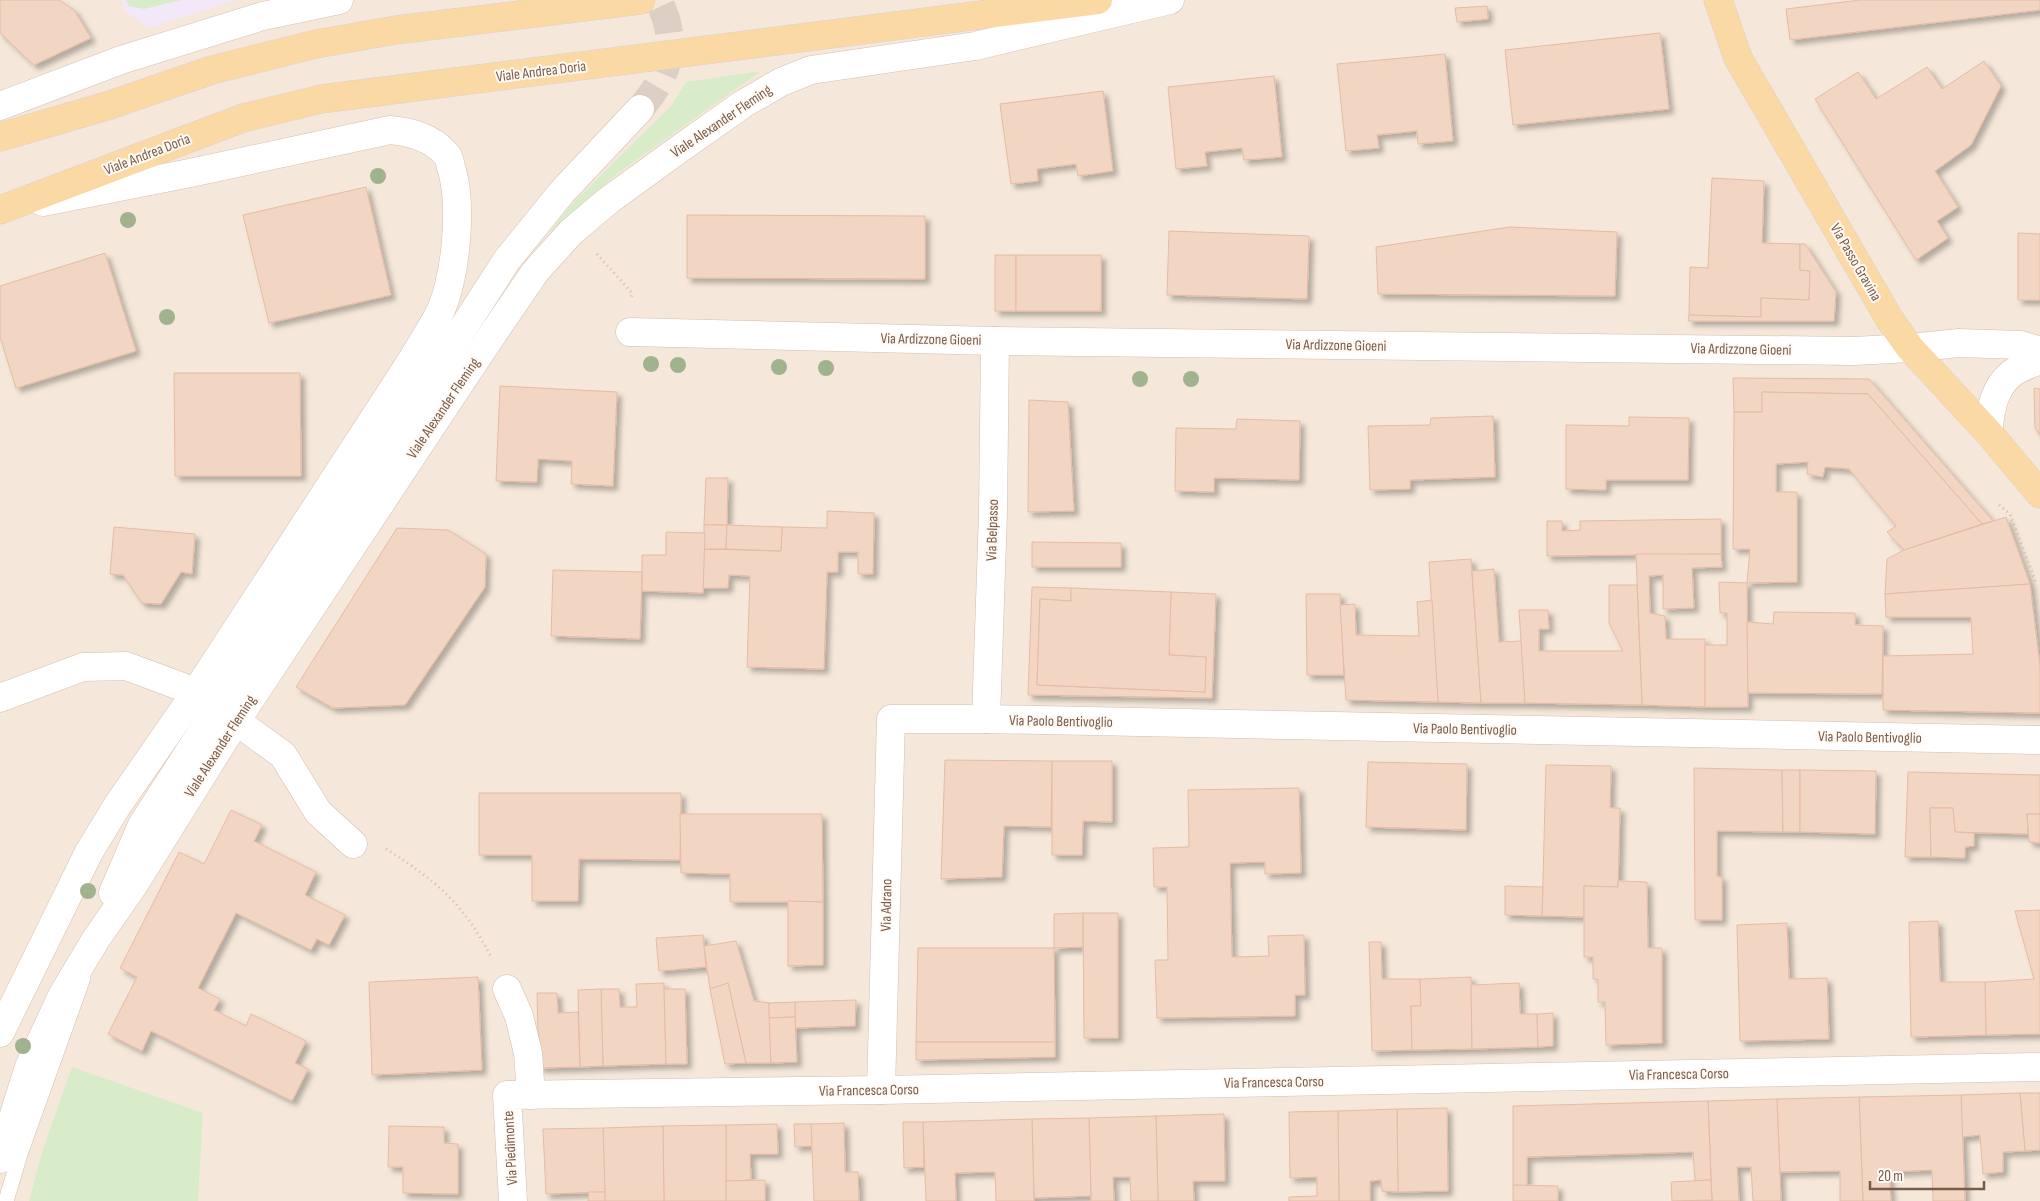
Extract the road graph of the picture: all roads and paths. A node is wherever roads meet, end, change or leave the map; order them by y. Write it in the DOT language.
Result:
graph roads {
  1 [pos="339,0"];
  2 [pos="641,0"];
  3 [pos="1098,0"];
  4 [pos="1170,0"];
  5 [pos="1718,0"];
  6 [pos="0,106"];
  7 [pos="640,109"];
  8 [pos="0,137"];
  9 [pos="1,210"];
  10 [pos="596,253"];
  11 [pos="632,293"];
  12 [pos="630,332"];
  13 [pos="995,341"];
  14 [pos="1910,348"];
  15 [pos="2040,351"];
  16 [pos="2040,360"];
  17 [pos="1988,432"];
  18 [pos="2040,494"];
  19 [pos="1998,505"];
  20 [pos="2036,583"];
  21 [pos="196,692"];
  22 [pos="0,698"];
  23 [pos="986,719"];
  24 [pos="891,720"];
  25 [pos="236,721"];
  26 [pos="2040,740"];
  27 [pos="353,844"];
  28 [pos="96,939"];
  29 [pos="508,989"];
  30 [pos="0,1033"];
  31 [pos="2040,1067"];
  32 [pos="881,1090"];
  33 [pos="519,1095"];
  34 [pos="0,1159"];
  35 [pos="6,1201"];
  36 [pos="513,1201"];
  1 -- 6 [label="street"];
  2 -- 8 [label="main road"];
  3 -- 9 [label="main road, Viale Andrea Doria"];
  4 -- 25 [label="street, Viale Alexander Fleming"];
  5 -- 14 [label="main road, Via Passo Gravina"];
  7 -- 28 [label="street"];
  9 -- 21 [label="street"];
  10 -- 11 [label="path"];
  12 -- 13 [label="street, Via Ardizzone Gioeni"];
  13 -- 14 [label="street, Via Ardizzone Gioeni"];
  13 -- 23 [label="street, Via Belpasso"];
  14 -- 15 [label="street, Via Ardizzone Gioeni"];
  14 -- 17 [label="main road, Via Passo Gravina"];
  16 -- 17 [label="street"];
  17 -- 18 [label="main road, Via Passo Gravina"];
  19 -- 20 [label="path"];
  21 -- 22 [label="street"];
  21 -- 30 [label="street"];
  23 -- 24 [label="street, Via Paolo Bentivoglio"];
  23 -- 26 [label="street, Via Paolo Bentivoglio"];
  24 -- 32 [label="street, Via Adrano"];
  25 -- 27 [label="street"];
  25 -- 28 [label="street, Viale Alexander Fleming"];
  27 -- 29 [label="path"];
  28 -- 34 [label="street, Viale Alexander Fleming"];
  28 -- 35 [label="lane"];
  29 -- 33 [label="street, Via Piedimonte"];
  31 -- 32 [label="street, Via Francesca Corso"];
  32 -- 33 [label="street, Via Francesca Corso"];
  33 -- 36 [label="street, Via Piedimonte"];
}
